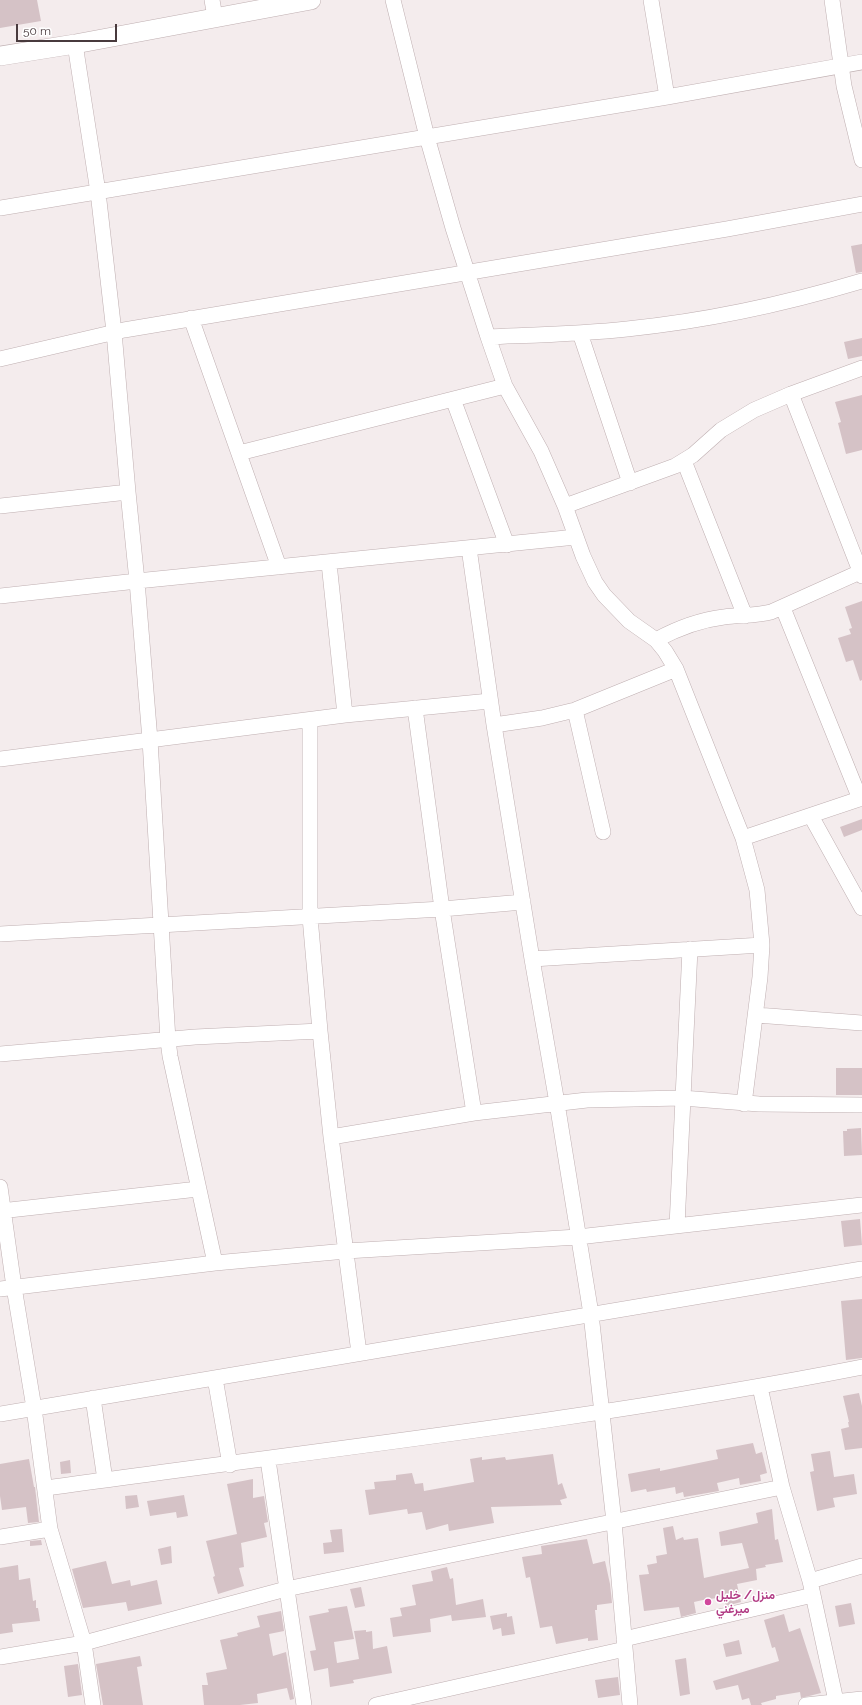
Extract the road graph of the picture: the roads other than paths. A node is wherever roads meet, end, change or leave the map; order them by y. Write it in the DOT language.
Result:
graph roads {
  1 [pos="311,0"];
  2 [pos="392,0"];
  3 [pos="651,0"];
  4 [pos="832,0"];
  5 [pos="213,8"];
  6 [pos="76,44"];
  7 [pos="0,56"];
  8 [pos="862,62"];
  9 [pos="841,66"];
  10 [pos="667,97"];
  11 [pos="427,137"];
  12 [pos="862,160"];
  13 [pos="98,192"];
  14 [pos="862,204"];
  15 [pos="0,208"];
  16 [pos="467,272"];
  17 [pos="862,281"];
  18 [pos="191,318"];
  19 [pos="114,332"];
  20 [pos="580,333"];
  21 [pos="488,337"];
  22 [pos="0,359"];
  23 [pos="862,368"];
  24 [pos="505,386"];
  25 [pos="791,394"];
  26 [pos="453,399"];
  27 [pos="239,453"];
  28 [pos="684,461"];
  29 [pos="630,483"];
  30 [pos="128,492"];
  31 [pos="0,506"];
  32 [pos="565,506"];
  33 [pos="576,537"];
  34 [pos="507,545"];
  35 [pos="469,548"];
  36 [pos="329,562"];
  37 [pos="279,567"];
  38 [pos="861,574"];
  39 [pos="137,581"];
  40 [pos="0,596"];
  41 [pos="783,608"];
  42 [pos="745,616"];
  43 [pos="656,640"];
  44 [pos="676,669"];
  45 [pos="490,701"];
  46 [pos="415,708"];
  47 [pos="575,710"];
  48 [pos="345,716"];
  49 [pos="310,720"];
  50 [pos="494,726"];
  51 [pos="150,740"];
  52 [pos="0,759"];
  53 [pos="861,798"];
  54 [pos="811,816"];
  55 [pos="603,832"];
  56 [pos="743,838"];
  57 [pos="523,902"];
  58 [pos="862,908"];
  59 [pos="442,909"];
  60 [pos="310,917"];
  61 [pos="162,924"];
  62 [pos="0,934"];
  63 [pos="762,945"];
  64 [pos="690,949"];
  65 [pos="532,959"];
  66 [pos="756,1015"];
  67 [pos="862,1023"];
  68 [pos="320,1031"];
  69 [pos="168,1040"];
  70 [pos="0,1054"];
  71 [pos="682,1098"];
  72 [pos="557,1103"];
  73 [pos="744,1104"];
  74 [pos="862,1105"];
  75 [pos="474,1113"];
  76 [pos="331,1137"];
  77 [pos="0,1187"];
  78 [pos="198,1189"];
  79 [pos="862,1204"];
  80 [pos="2,1211"];
  81 [pos="677,1226"];
  82 [pos="578,1237"];
  83 [pos="346,1251"];
  84 [pos="215,1263"];
  85 [pos="862,1269"];
  86 [pos="7,1288"];
  87 [pos="591,1314"];
  88 [pos="359,1353"];
  89 [pos="862,1367"];
  90 [pos="215,1378"];
  91 [pos="760,1387"];
  92 [pos="93,1398"];
  93 [pos="34,1408"];
  94 [pos="600,1413"];
  95 [pos="0,1414"];
  96 [pos="268,1460"];
  97 [pos="230,1465"];
  98 [pos="105,1480"];
  99 [pos="782,1487"];
  100 [pos="46,1488"];
  101 [pos="614,1522"];
  102 [pos="50,1529"];
  103 [pos="0,1537"];
  104 [pos="862,1566"];
  105 [pos="811,1588"];
  106 [pos="286,1589"];
  107 [pos="84,1643"];
  108 [pos="624,1644"];
  109 [pos="0,1657"];
  110 [pos="862,1700"];
  111 [pos="836,1701"];
  112 [pos="93,1705"];
  113 [pos="304,1705"];
  114 [pos="376,1705"];
  115 [pos="630,1705"];
  116 [pos="806,1705"];
  1 -- 5 [label="street"];
  2 -- 11 [label="street"];
  3 -- 10 [label="street"];
  4 -- 9 [label="street"];
  5 -- 6 [label="street"];
  6 -- 7 [label="street"];
  6 -- 13 [label="street"];
  8 -- 9 [label="street"];
  9 -- 10 [label="street"];
  9 -- 12 [label="street"];
  10 -- 11 [label="street"];
  11 -- 13 [label="street"];
  11 -- 16 [label="street"];
  13 -- 15 [label="street"];
  13 -- 19 [label="street"];
  14 -- 16 [label="street"];
  16 -- 18 [label="street"];
  16 -- 21 [label="street"];
  17 -- 20 [label="street"];
  18 -- 19 [label="street"];
  18 -- 27 [label="street"];
  19 -- 22 [label="street"];
  19 -- 30 [label="street"];
  20 -- 21 [label="street"];
  20 -- 29 [label="street"];
  21 -- 24 [label="street"];
  23 -- 25 [label="street"];
  24 -- 26 [label="street"];
  24 -- 32 [label="street"];
  25 -- 28 [label="street"];
  25 -- 38 [label="street"];
  26 -- 27 [label="street"];
  26 -- 34 [label="street"];
  27 -- 37 [label="street"];
  28 -- 29 [label="street"];
  28 -- 42 [label="street"];
  29 -- 32 [label="street"];
  30 -- 31 [label="street"];
  30 -- 39 [label="street"];
  32 -- 33 [label="street"];
  33 -- 34 [label="street"];
  33 -- 43 [label="street"];
  34 -- 35 [label="street"];
  35 -- 36 [label="street"];
  35 -- 45 [label="street"];
  36 -- 37 [label="street"];
  36 -- 48 [label="street"];
  37 -- 39 [label="street"];
  38 -- 41 [label="street"];
  39 -- 40 [label="street"];
  39 -- 51 [label="street"];
  41 -- 42 [label="street"];
  41 -- 53 [label="street"];
  42 -- 43 [label="street"];
  43 -- 44 [label="street"];
  44 -- 47 [label="street"];
  44 -- 56 [label="street"];
  45 -- 46 [label="street"];
  45 -- 50 [label="street"];
  46 -- 48 [label="street"];
  46 -- 59 [label="street"];
  47 -- 50 [label="street"];
  47 -- 55 [label="street"];
  48 -- 49 [label="street"];
  49 -- 51 [label="street"];
  49 -- 60 [label="street"];
  50 -- 57 [label="street"];
  51 -- 52 [label="street"];
  51 -- 61 [label="street"];
  53 -- 54 [label="street"];
  54 -- 56 [label="street"];
  54 -- 58 [label="street"];
  56 -- 63 [label="street"];
  57 -- 59 [label="street"];
  57 -- 65 [label="street"];
  59 -- 60 [label="street"];
  59 -- 75 [label="street"];
  60 -- 61 [label="street"];
  60 -- 68 [label="street"];
  61 -- 62 [label="street"];
  61 -- 69 [label="street"];
  63 -- 64 [label="street"];
  63 -- 66 [label="street"];
  64 -- 65 [label="street"];
  64 -- 71 [label="street"];
  65 -- 72 [label="street"];
  66 -- 67 [label="street"];
  66 -- 73 [label="street"];
  68 -- 69 [label="street"];
  68 -- 76 [label="street"];
  69 -- 70 [label="street"];
  69 -- 78 [label="street"];
  71 -- 72 [label="street"];
  71 -- 73 [label="street"];
  71 -- 81 [label="street"];
  72 -- 75 [label="street"];
  72 -- 82 [label="street"];
  73 -- 74 [label="street"];
  75 -- 76 [label="street"];
  76 -- 83 [label="street"];
  77 -- 80 [label="street"];
  78 -- 80 [label="street"];
  78 -- 84 [label="street"];
  79 -- 81 [label="street"];
  80 -- 86 [label="street"];
  81 -- 82 [label="street"];
  82 -- 83 [label="street"];
  82 -- 87 [label="street"];
  83 -- 84 [label="street"];
  83 -- 88 [label="street"];
  84 -- 86 [label="street"];
  85 -- 87 [label="street"];
  86 -- 93 [label="street"];
  87 -- 88 [label="street"];
  87 -- 94 [label="street"];
  88 -- 90 [label="street"];
  89 -- 91 [label="street"];
  90 -- 92 [label="street"];
  90 -- 97 [label="street"];
  91 -- 94 [label="street"];
  91 -- 99 [label="street"];
  92 -- 93 [label="street"];
  92 -- 98 [label="street"];
  93 -- 95 [label="street"];
  93 -- 100 [label="street"];
  94 -- 96 [label="street"];
  94 -- 101 [label="street"];
  96 -- 97 [label="street"];
  96 -- 106 [label="street"];
  97 -- 98 [label="street"];
  98 -- 100 [label="street"];
  99 -- 101 [label="street"];
  99 -- 105 [label="street"];
  100 -- 102 [label="street"];
  101 -- 106 [label="street"];
  101 -- 108 [label="street"];
  102 -- 103 [label="street"];
  102 -- 107 [label="street"];
  104 -- 105 [label="street"];
  105 -- 108 [label="street"];
  105 -- 111 [label="street"];
  106 -- 107 [label="street"];
  106 -- 113 [label="street"];
  107 -- 109 [label="street"];
  107 -- 112 [label="street"];
  108 -- 114 [label="street"];
  108 -- 115 [label="street"];
  110 -- 111 [label="street"];
  111 -- 116 [label="street"];
}
